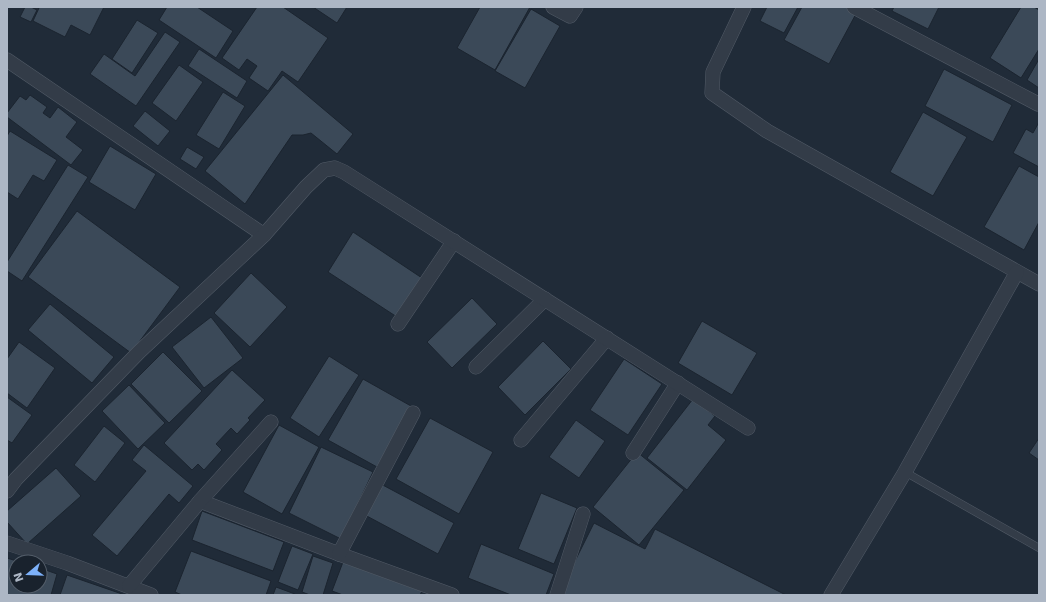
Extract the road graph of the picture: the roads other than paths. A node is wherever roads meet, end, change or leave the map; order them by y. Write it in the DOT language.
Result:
graph roads {
  1 [pos="553,7"];
  2 [pos="576,7"];
  3 [pos="744,7"];
  4 [pos="854,7"];
  5 [pos="7,60"];
  6 [pos="1038,104"];
  7 [pos="264,235"];
  8 [pos="454,241"];
  9 [pos="1017,272"];
  10 [pos="1039,284"];
  11 [pos="545,299"];
  12 [pos="398,324"];
  13 [pos="607,338"];
  14 [pos="476,367"];
  15 [pos="678,383"];
  16 [pos="413,413"];
  17 [pos="270,422"];
  18 [pos="748,428"];
  19 [pos="521,440"];
  20 [pos="634,453"];
  21 [pos="905,472"];
  22 [pos="11,476"];
  23 [pos="7,491"];
  24 [pos="200,501"];
  25 [pos="584,514"];
  26 [pos="7,543"];
  27 [pos="1039,548"];
  28 [pos="340,554"];
  29 [pos="129,586"];
  30 [pos="151,595"];
  31 [pos="452,595"];
  32 [pos="557,595"];
  33 [pos="831,595"];
  1 -- 2 [label="street"];
  3 -- 9 [label="street"];
  4 -- 6 [label="street"];
  5 -- 7 [label="street"];
  7 -- 8 [label="street"];
  7 -- 22 [label="street"];
  8 -- 11 [label="street"];
  8 -- 12 [label="street"];
  9 -- 10 [label="street"];
  9 -- 21 [label="street"];
  11 -- 13 [label="street"];
  11 -- 14 [label="street"];
  13 -- 15 [label="street"];
  13 -- 19 [label="street"];
  15 -- 18 [label="street"];
  15 -- 20 [label="street"];
  16 -- 28 [label="street"];
  17 -- 24 [label="street"];
  21 -- 27 [label="lane"];
  21 -- 33 [label="street"];
  22 -- 23 [label="street"];
  24 -- 28 [label="street"];
  24 -- 29 [label="street"];
  25 -- 32 [label="street"];
  26 -- 29 [label="street"];
  28 -- 31 [label="street"];
  29 -- 30 [label="street"];
}
